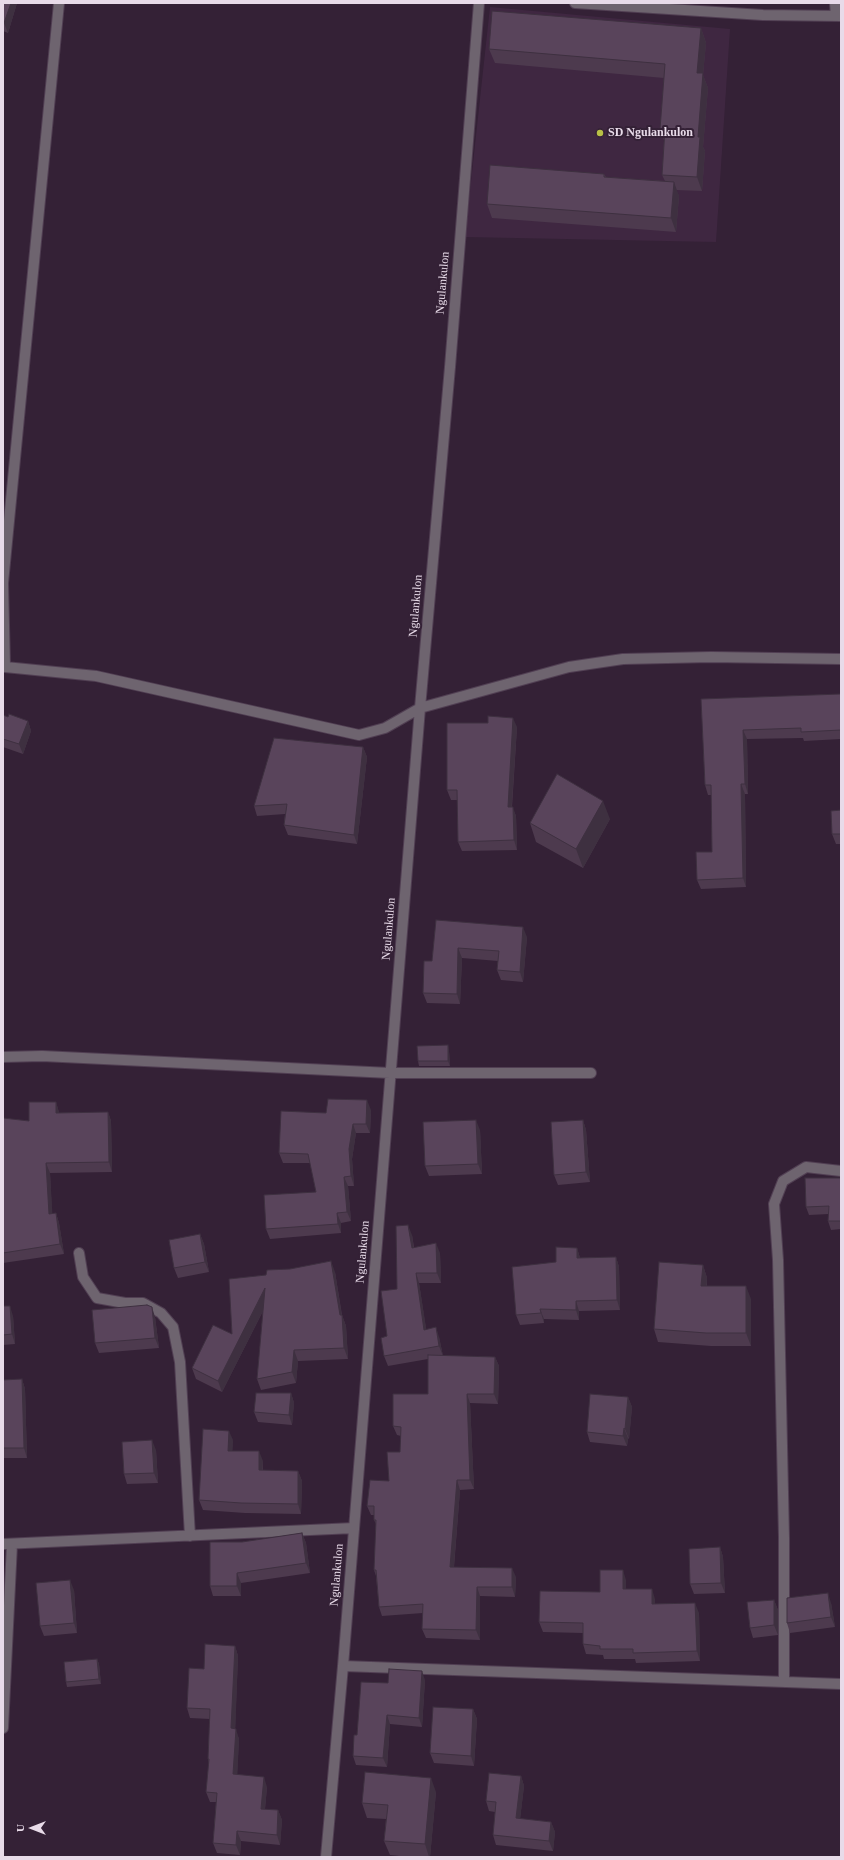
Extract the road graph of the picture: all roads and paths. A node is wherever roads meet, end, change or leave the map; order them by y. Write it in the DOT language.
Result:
graph roads {
  1 [pos="59,3"];
  2 [pos="479,3"];
  3 [pos="575,3"];
  4 [pos="835,3"];
  5 [pos="838,16"];
  6 [pos="841,659"];
  7 [pos="420,708"];
  8 [pos="3,1057"];
  9 [pos="390,1073"];
  10 [pos="591,1073"];
  11 [pos="841,1171"];
  12 [pos="79,1253"];
  13 [pos="354,1528"];
  14 [pos="190,1536"];
  15 [pos="8,1544"];
  16 [pos="343,1666"];
  17 [pos="784,1682"];
  18 [pos="841,1684"];
  19 [pos="3,1728"];
  20 [pos="326,1857"];
  1 -- 7 [label="street"];
  2 -- 7 [label="street, Ngulankulon"];
  3 -- 5 [label="street"];
  4 -- 5 [label="street"];
  6 -- 7 [label="street"];
  7 -- 9 [label="street, Ngulankulon"];
  8 -- 9 [label="street"];
  9 -- 10 [label="street"];
  9 -- 13 [label="street, Ngulankulon"];
  11 -- 17 [label="street"];
  12 -- 14 [label="street"];
  13 -- 14 [label="street"];
  13 -- 16 [label="street, Ngulankulon"];
  14 -- 15 [label="street"];
  15 -- 19 [label="street"];
  16 -- 17 [label="street"];
  16 -- 20 [label="street, Ngulankulon"];
  17 -- 18 [label="street"];
}
